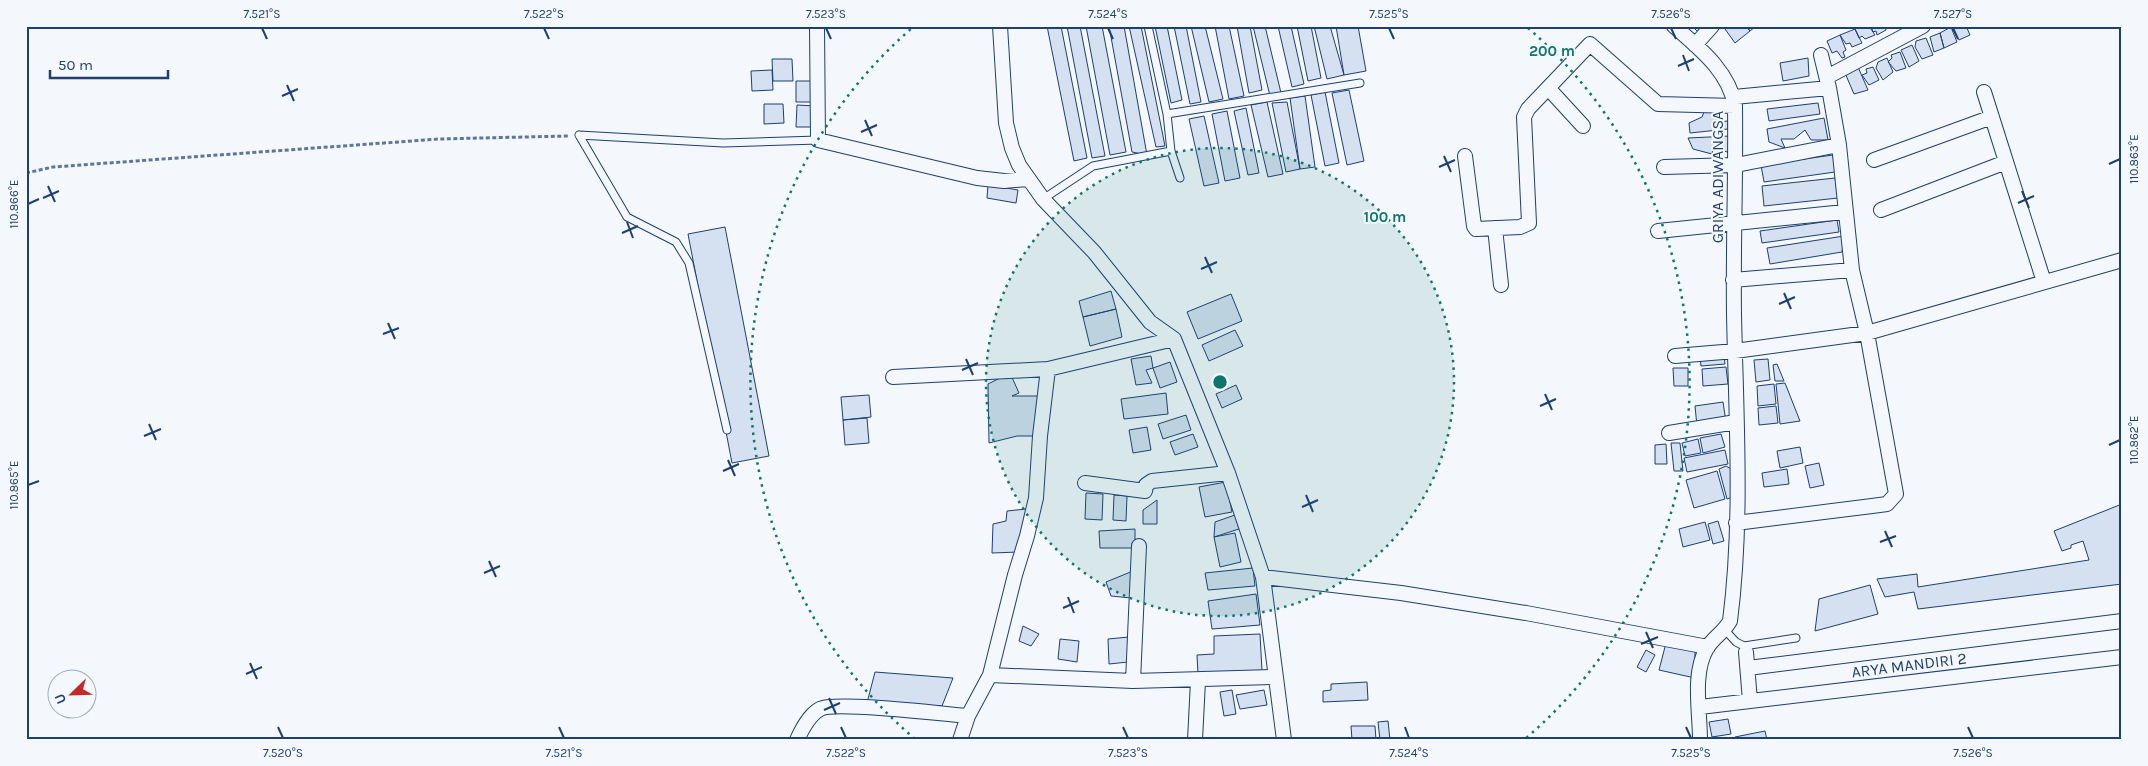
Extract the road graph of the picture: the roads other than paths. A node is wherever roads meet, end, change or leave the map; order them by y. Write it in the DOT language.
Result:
graph roads {
  1 [pos="817,26"];
  2 [pos="1000,26"];
  3 [pos="1148,26"];
  4 [pos="1674,26"];
  5 [pos="1712,26"];
  6 [pos="1923,26"];
  7 [pos="1695,44"];
  8 [pos="1821,55"];
  9 [pos="1360,83"];
  10 [pos="1828,83"];
  11 [pos="1549,89"];
  12 [pos="1984,92"];
  13 [pos="1734,101"];
  14 [pos="1168,114"];
  15 [pos="1992,118"];
  16 [pos="1583,126"];
  17 [pos="818,140"];
  18 [pos="1839,145"];
  19 [pos="1171,150"];
  20 [pos="1465,156"];
  21 [pos="1874,160"];
  22 [pos="2006,162"];
  23 [pos="1736,165"];
  24 [pos="1664,167"];
  25 [pos="1180,178"];
  26 [pos="1028,179"];
  27 [pos="1043,199"];
  28 [pos="1881,210"];
  29 [pos="1844,212"];
  30 [pos="1736,225"];
  31 [pos="1495,228"];
  32 [pos="1658,231"];
  33 [pos="2122,260"];
  34 [pos="1852,270"];
  35 [pos="1733,280"];
  36 [pos="2044,282"];
  37 [pos="1501,285"];
  38 [pos="1867,333"];
  39 [pos="1174,339"];
  40 [pos="1735,351"];
  41 [pos="1675,356"];
  42 [pos="1048,369"];
  43 [pos="892,377"];
  44 [pos="1736,422"];
  45 [pos="726,430"];
  46 [pos="1669,433"];
  47 [pos="1228,473"];
  48 [pos="1085,483"];
  49 [pos="1736,523"];
  50 [pos="1139,546"];
  51 [pos="1263,577"];
  52 [pos="2122,621"];
  53 [pos="1725,630"];
  54 [pos="1796,638"];
  55 [pos="1708,647"];
  56 [pos="1746,652"];
  57 [pos="2122,657"];
  58 [pos="1748,668"];
  59 [pos="990,675"];
  60 [pos="1275,678"];
  61 [pos="1133,681"];
  62 [pos="1198,681"];
  63 [pos="1750,701"];
  64 [pos="1700,707"];
  65 [pos="968,716"];
  66 [pos="797,740"];
  67 [pos="960,740"];
  68 [pos="1195,740"];
  69 [pos="1284,740"];
  70 [pos="1700,740"];
  1 -- 17 [label="street"];
  2 -- 26 [label="street"];
  3 -- 14 [label="lane"];
  4 -- 7 [label="street, GRIYA ADIWANGSA"];
  5 -- 7 [label="street"];
  6 -- 10 [label="street"];
  7 -- 13 [label="street, GRIYA ADIWANGSA"];
  8 -- 10 [label="street"];
  9 -- 14 [label="lane"];
  10 -- 13 [label="street"];
  10 -- 18 [label="street"];
  11 -- 13 [label="street"];
  11 -- 16 [label="street"];
  11 -- 31 [label="street"];
  12 -- 15 [label="street"];
  13 -- 23 [label="street, GRIYA ADIWANGSA"];
  14 -- 19 [label="lane"];
  15 -- 21 [label="street"];
  15 -- 22 [label="street"];
  17 -- 26 [label="street"];
  17 -- 45 [label="lane"];
  18 -- 23 [label="street"];
  18 -- 29 [label="street"];
  19 -- 25 [label="lane"];
  19 -- 27 [label="lane"];
  20 -- 31 [label="street"];
  22 -- 28 [label="street"];
  22 -- 36 [label="street"];
  23 -- 24 [label="street"];
  23 -- 30 [label="street, GRIYA ADIWANGSA"];
  26 -- 27 [label="street"];
  27 -- 39 [label="street"];
  29 -- 30 [label="street"];
  29 -- 34 [label="street"];
  30 -- 32 [label="street"];
  30 -- 35 [label="street, GRIYA ADIWANGSA"];
  31 -- 37 [label="street"];
  33 -- 36 [label="street"];
  34 -- 35 [label="street"];
  34 -- 38 [label="street"];
  35 -- 40 [label="street, GRIYA ADIWANGSA"];
  36 -- 38 [label="street"];
  38 -- 40 [label="street"];
  38 -- 49 [label="street"];
  39 -- 42 [label="street"];
  39 -- 47 [label="street"];
  40 -- 41 [label="street"];
  40 -- 44 [label="street, GRIYA ADIWANGSA"];
  42 -- 43 [label="street"];
  42 -- 59 [label="street"];
  44 -- 46 [label="street"];
  44 -- 49 [label="street, GRIYA ADIWANGSA"];
  47 -- 48 [label="street"];
  47 -- 51 [label="street"];
  49 -- 53 [label="street, GRIYA ADIWANGSA"];
  50 -- 61 [label="street"];
  51 -- 55 [label="street"];
  51 -- 60 [label="street"];
  52 -- 58 [label="street"];
  53 -- 54 [label="lane"];
  53 -- 55 [label="street"];
  55 -- 64 [label="street"];
  56 -- 58 [label="street"];
  57 -- 63 [label="street, ARYA MANDIRI 2"];
  58 -- 63 [label="street"];
  59 -- 61 [label="street"];
  59 -- 65 [label="street"];
  60 -- 62 [label="street"];
  60 -- 69 [label="street"];
  61 -- 62 [label="street"];
  62 -- 68 [label="street"];
  63 -- 64 [label="street, ARYA MANDIRI 2"];
  64 -- 70 [label="street"];
  65 -- 66 [label="street"];
  65 -- 67 [label="street"];
}
